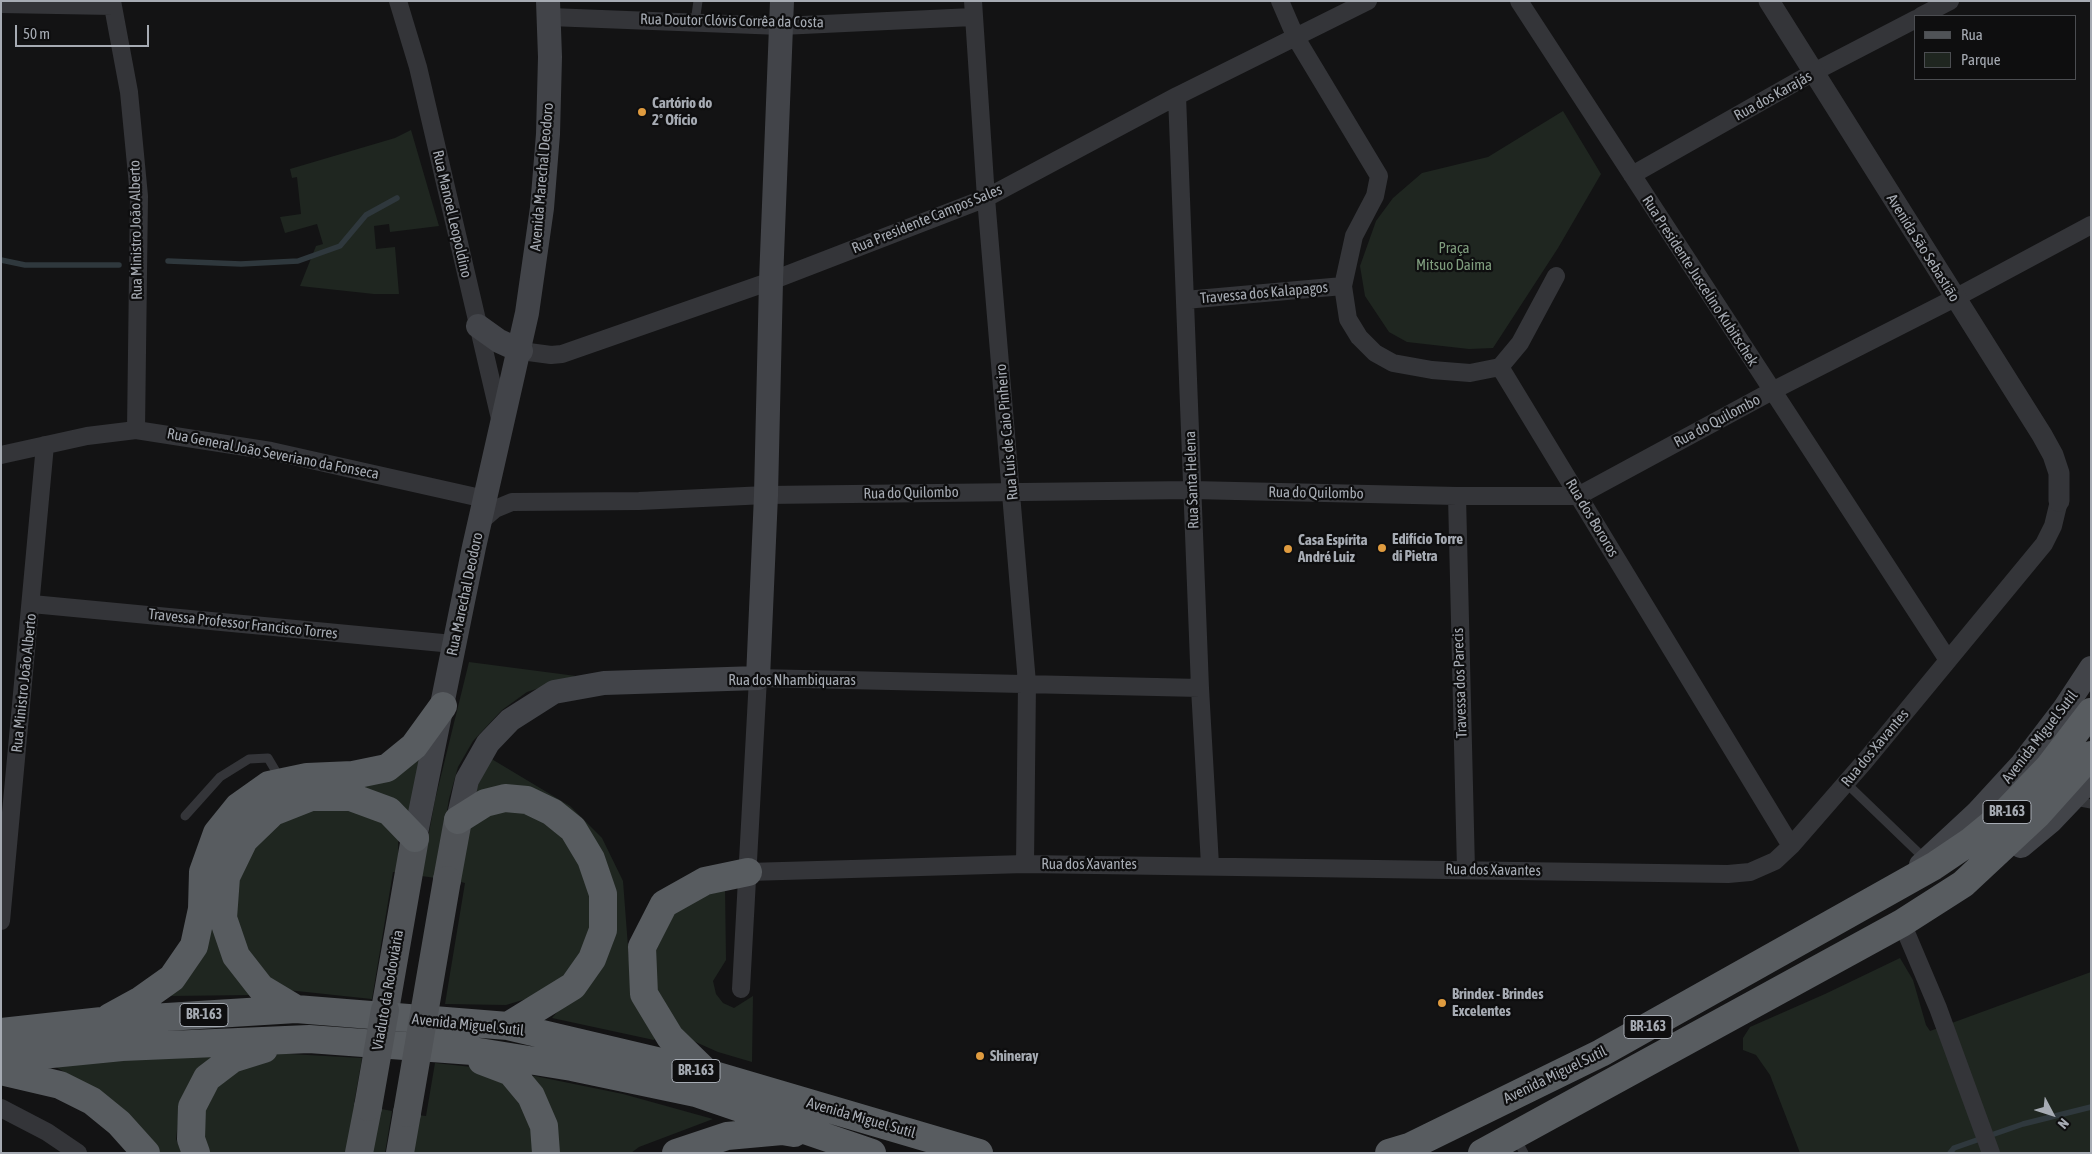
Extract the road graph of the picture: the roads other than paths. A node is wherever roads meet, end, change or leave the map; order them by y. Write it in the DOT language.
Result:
graph roads {
  1 [pos="398,1"];
  2 [pos="698,1"];
  3 [pos="782,1"];
  4 [pos="1280,1"];
  5 [pos="1368,1"];
  6 [pos="1519,1"];
  7 [pos="1769,1"];
  8 [pos="1950,1"];
  9 [pos="1,4"];
  10 [pos="112,4"];
  11 [pos="549,9"];
  12 [pos="973,9"];
  13 [pos="1923,15"];
  14 [pos="1914,20"];
  15 [pos="695,22"];
  16 [pos="781,26"];
  17 [pos="1296,38"];
  18 [pos="1812,73"];
  19 [pos="1177,96"];
  20 [pos="1632,175"];
  21 [pos="986,198"];
  22 [pos="2091,225"];
  23 [pos="1556,276"];
  24 [pos="771,281"];
  25 [pos="1343,286"];
  26 [pos="1955,298"];
  27 [pos="1185,300"];
  28 [pos="478,326"];
  29 [pos="520,351"];
  30 [pos="1500,367"];
  31 [pos="1772,391"];
  32 [pos="502,428"];
  33 [pos="136,430"];
  34 [pos="45,445"];
  35 [pos="1,455"];
  36 [pos="1192,490"];
  37 [pos="1012,492"];
  38 [pos="766,495"];
  39 [pos="1457,496"];
  40 [pos="1578,496"];
  41 [pos="485,499"];
  42 [pos="2059,501"];
  43 [pos="480,522"];
  44 [pos="32,604"];
  45 [pos="453,644"];
  46 [pos="1948,660"];
  47 [pos="2091,668"];
  48 [pos="758,678"];
  49 [pos="1027,684"];
  50 [pos="1200,688"];
  51 [pos="443,706"];
  52 [pos="2091,712"];
  53 [pos="2091,755"];
  54 [pos="2091,779"];
  55 [pos="283,782"];
  56 [pos="1846,783"];
  57 [pos="2082,802"];
  58 [pos="185,816"];
  59 [pos="458,820"];
  60 [pos="414,838"];
  61 [pos="1791,846"];
  62 [pos="1926,860"];
  63 [pos="1025,864"];
  64 [pos="1210,865"];
  65 [pos="1466,870"];
  66 [pos="748,872"];
  67 [pos="1963,884"];
  68 [pos="1899,886"];
  69 [pos="1,921"];
  70 [pos="1902,923"];
  71 [pos="741,989"];
  72 [pos="296,1009"];
  73 [pos="102,1021"];
  74 [pos="508,1026"];
  75 [pos="1,1032"];
  76 [pos="290,1041"];
  77 [pos="453,1049"];
  78 [pos="1,1059"];
  79 [pos="1,1071"];
  80 [pos="707,1074"];
  81 [pos="1,1108"];
  82 [pos="830,1138"];
  83 [pos="1519,1144"];
  84 [pos="1990,1151"];
  85 [pos="78,1153"];
  86 [pos="146,1153"];
  87 [pos="196,1153"];
  88 [pos="359,1153"];
  89 [pos="400,1153"];
  90 [pos="546,1153"];
  91 [pos="676,1153"];
  92 [pos="872,1153"];
  93 [pos="979,1153"];
  94 [pos="1389,1153"];
  95 [pos="1482,1153"];
  1 -- 28 [label="street, Rua Manoel Leopoldino"];
  2 -- 15 [label="lane"];
  3 -- 16 [label="main road"];
  4 -- 17 [label="street"];
  5 -- 17 [label="street, Rua Presidente Campos Sales"];
  6 -- 20 [label="street, Rua Presidente Juscelino Kubitschek"];
  7 -- 18 [label="street, Avenida São Sebastião"];
  8 -- 13 [label="street"];
  9 -- 10 [label="street"];
  10 -- 33 [label="street, Rua Ministro João Alberto"];
  11 -- 15 [label="street, Rua Doutor Clóvis Corrêa da Costa"];
  11 -- 29 [label="main road, Avenida Marechal Deodoro"];
  12 -- 16 [label="street, Rua Doutor Clóvis Corrêa da Costa"];
  12 -- 21 [label="street, Rua Luís de Caio Pinheiro"];
  14 -- 18 [label="street, Rua dos Karajás"];
  15 -- 16 [label="street, Rua Doutor Clóvis Corrêa da Costa"];
  16 -- 24 [label="main road"];
  17 -- 19 [label="street, Rua Presidente Campos Sales"];
  17 -- 25 [label="street"];
  18 -- 20 [label="street, Rua dos Karajás"];
  18 -- 26 [label="street, Avenida São Sebastião"];
  19 -- 21 [label="street, Rua Presidente Campos Sales"];
  19 -- 27 [label="street, Rua Santa Helena"];
  20 -- 31 [label="street, Rua Presidente Juscelino Kubitschek"];
  21 -- 24 [label="street, Rua Presidente Campos Sales"];
  21 -- 37 [label="street, Rua Luís de Caio Pinheiro"];
  22 -- 26 [label="street, Rua do Quilombo"];
  23 -- 30 [label="street"];
  24 -- 29 [label="street, Rua Presidente Campos Sales"];
  24 -- 38 [label="main road"];
  25 -- 27 [label="street, Travessa dos Kalapagos"];
  25 -- 30 [label="street"];
  26 -- 31 [label="street, Rua do Quilombo"];
  26 -- 42 [label="street, Avenida São Sebastião"];
  27 -- 36 [label="street, Rua Santa Helena"];
  28 -- 29 [label="main road"];
  28 -- 32 [label="street, Rua Manoel Leopoldino"];
  29 -- 32 [label="main road, Rua Marechal Deodoro"];
  30 -- 40 [label="street, Rua dos Bororos"];
  31 -- 40 [label="street, Rua do Quilombo"];
  31 -- 46 [label="street, Rua Presidente Juscelino Kubitschek"];
  32 -- 41 [label="main road, Rua Marechal Deodoro"];
  33 -- 34 [label="street, Rua General João Severiano da Fonseca"];
  33 -- 41 [label="street, Rua General João Severiano da Fonseca"];
  34 -- 35 [label="street, Rua General João Severiano da Fonseca"];
  34 -- 44 [label="street, Rua Ministro João Alberto"];
  36 -- 37 [label="street, Rua do Quilombo"];
  36 -- 39 [label="street, Rua do Quilombo"];
  36 -- 50 [label="street, Rua Santa Helena"];
  37 -- 38 [label="street, Rua do Quilombo"];
  37 -- 49 [label="street, Rua Luís de Caio Pinheiro"];
  38 -- 43 [label="street, Rua do Quilombo"];
  38 -- 48 [label="main road"];
  39 -- 40 [label="street, Rua do Quilombo"];
  39 -- 65 [label="street, Travessa dos Parecis"];
  40 -- 61 [label="street, Rua dos Bororos"];
  41 -- 43 [label="main road, Rua Marechal Deodoro"];
  42 -- 46 [label="street, Rua dos Xavantes"];
  43 -- 45 [label="main road, Rua Marechal Deodoro"];
  44 -- 45 [label="street, Travessa Professor Francisco Torres"];
  44 -- 69 [label="street, Rua Ministro João Alberto"];
  45 -- 51 [label="main road, Rua Marechal Deodoro"];
  46 -- 56 [label="street, Rua dos Xavantes"];
  47 -- 62 [label="main road, Avenida Miguel Sutil"];
  48 -- 49 [label="street, Rua dos Nhambiquaras"];
  48 -- 59 [label="main road, Rua dos Nhambiquaras"];
  48 -- 66 [label="street"];
  49 -- 50 [label="street, Rua dos Nhambiquaras"];
  49 -- 63 [label="street, Rua Luís de Caio Pinheiro"];
  50 -- 64 [label="street, Rua Santa Helena"];
  51 -- 55 [label="highway"];
  51 -- 60 [label="main road, Rua Marechal Deodoro"];
  52 -- 68 [label="highway, Avenida Miguel Sutil / BR-163"];
  53 -- 67 [label="highway, Avenida Miguel Sutil / BR-163"];
  54 -- 57 [label="main road, Avenida Miguel Sutil"];
  55 -- 58 [label="lane"];
  55 -- 73 [label="highway"];
  56 -- 61 [label="street, Rua dos Xavantes"];
  56 -- 62 [label="lane"];
  57 -- 67 [label="main road, Avenida Miguel Sutil"];
  59 -- 74 [label="highway"];
  59 -- 89 [label="main road, bridge"];
  60 -- 72 [label="highway"];
  60 -- 88 [label="main road, Viaduto da Rodoviária, bridge"];
  61 -- 65 [label="street, Rua dos Xavantes"];
  62 -- 68 [label="main road, Avenida Miguel Sutil"];
  63 -- 64 [label="street, Rua dos Xavantes"];
  63 -- 66 [label="street, Rua dos Xavantes"];
  64 -- 65 [label="street, Rua dos Xavantes"];
  66 -- 71 [label="street"];
  66 -- 80 [label="highway"];
  67 -- 70 [label="highway, Avenida Miguel Sutil / BR-163"];
  68 -- 94 [label="highway, Avenida Miguel Sutil / BR-163"];
  70 -- 83 [label="highway, Avenida Miguel Sutil / BR-163"];
  70 -- 84 [label="street"];
  72 -- 73 [label="highway, Avenida Miguel Sutil / BR-163"];
  72 -- 74 [label="highway, Avenida Miguel Sutil / BR-163"];
  73 -- 75 [label="highway, Avenida Miguel Sutil / BR-163"];
  74 -- 80 [label="highway, Avenida Miguel Sutil / BR-163"];
  76 -- 77 [label="highway, Avenida Miguel Sutil / BR-163"];
  76 -- 78 [label="highway, Avenida Miguel Sutil / BR-163"];
  76 -- 87 [label="highway"];
  77 -- 82 [label="highway, Avenida Miguel Sutil"];
  77 -- 90 [label="highway"];
  79 -- 86 [label="highway"];
  80 -- 93 [label="highway, Avenida Miguel Sutil / BR-163"];
  81 -- 85 [label="street"];
  82 -- 91 [label="highway"];
  82 -- 92 [label="highway, Avenida Miguel Sutil"];
  83 -- 95 [label="highway, Avenida Miguel Sutil / BR-163"];
}
